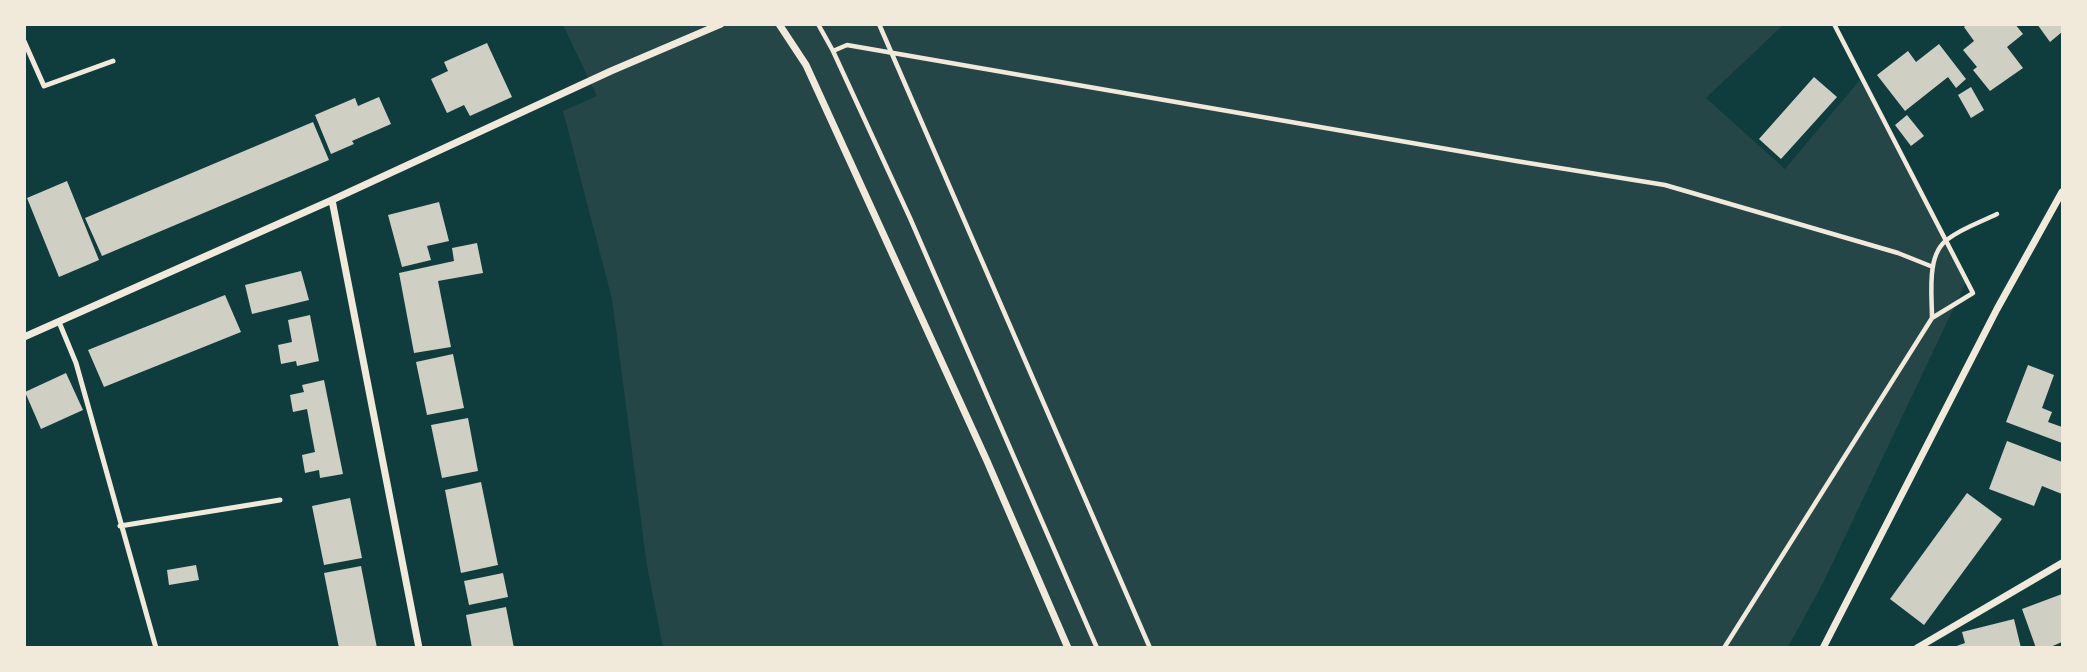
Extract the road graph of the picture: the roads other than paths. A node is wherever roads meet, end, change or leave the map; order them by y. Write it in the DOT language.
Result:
graph roads {
  1 [pos="721,24"];
  2 [pos="779,24"];
  3 [pos="24,41"];
  4 [pos="113,61"];
  5 [pos="2063,192"];
  6 [pos="332,200"];
  7 [pos="59,322"];
  8 [pos="24,337"];
  9 [pos="280,500"];
  10 [pos="120,526"];
  11 [pos="2063,564"];
  12 [pos="156,648"];
  13 [pos="419,648"];
  14 [pos="1068,648"];
  15 [pos="1823,648"];
  16 [pos="1917,648"];
  1 -- 6 [label="street"];
  2 -- 14 [label="street"];
  3 -- 4 [label="lane"];
  5 -- 15 [label="street"];
  6 -- 7 [label="street"];
  6 -- 13 [label="street"];
  7 -- 8 [label="street"];
  7 -- 10 [label="lane"];
  9 -- 10 [label="lane"];
  10 -- 12 [label="lane"];
  11 -- 16 [label="street"];
}
